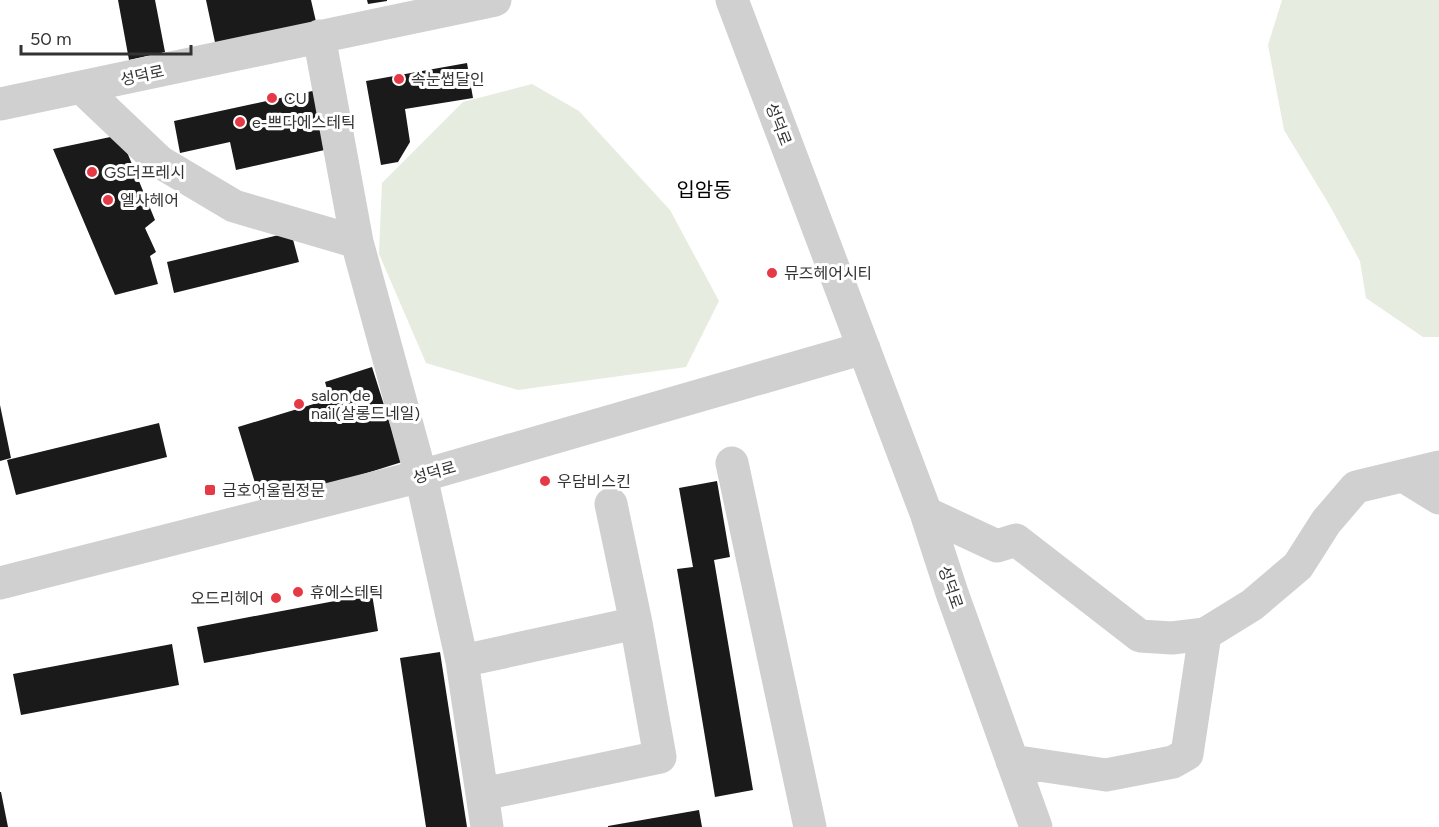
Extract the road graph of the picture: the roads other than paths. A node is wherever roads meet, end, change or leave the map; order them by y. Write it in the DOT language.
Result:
graph roads {
  1 [pos="495,0"];
  2 [pos="732,0"];
  3 [pos="319,36"];
  4 [pos="82,88"];
  5 [pos="0,104"];
  6 [pos="357,243"];
  7 [pos="864,348"];
  8 [pos="732,463"];
  9 [pos="1439,467"];
  10 [pos="421,476"];
  11 [pos="1405,477"];
  12 [pos="1439,498"];
  13 [pos="611,504"];
  14 [pos="926,513"];
  15 [pos="0,583"];
  16 [pos="636,623"];
  17 [pos="1205,634"];
  18 [pos="462,661"];
  19 [pos="1012,762"];
  20 [pos="483,794"];
  21 [pos="487,827"];
  22 [pos="810,827"];
  23 [pos="1036,827"];
  1 -- 3 [label="street, 성덕로"];
  2 -- 7 [label="street, 성덕로"];
  3 -- 4 [label="street, 성덕로"];
  3 -- 6 [label="street"];
  4 -- 5 [label="street, 성덕로"];
  4 -- 6 [label="street"];
  6 -- 10 [label="street"];
  7 -- 10 [label="street, 성덕로"];
  7 -- 14 [label="street, 성덕로"];
  8 -- 22 [label="street"];
  9 -- 11 [label="street"];
  10 -- 15 [label="street, 성덕로"];
  10 -- 18 [label="street"];
  11 -- 12 [label="street"];
  11 -- 17 [label="street"];
  13 -- 16 [label="street"];
  14 -- 17 [label="street"];
  14 -- 19 [label="street, 성덕로"];
  16 -- 18 [label="street"];
  16 -- 20 [label="street"];
  17 -- 19 [label="street"];
  18 -- 20 [label="street"];
  19 -- 23 [label="street, 성덕로"];
  20 -- 21 [label="street"];
}
